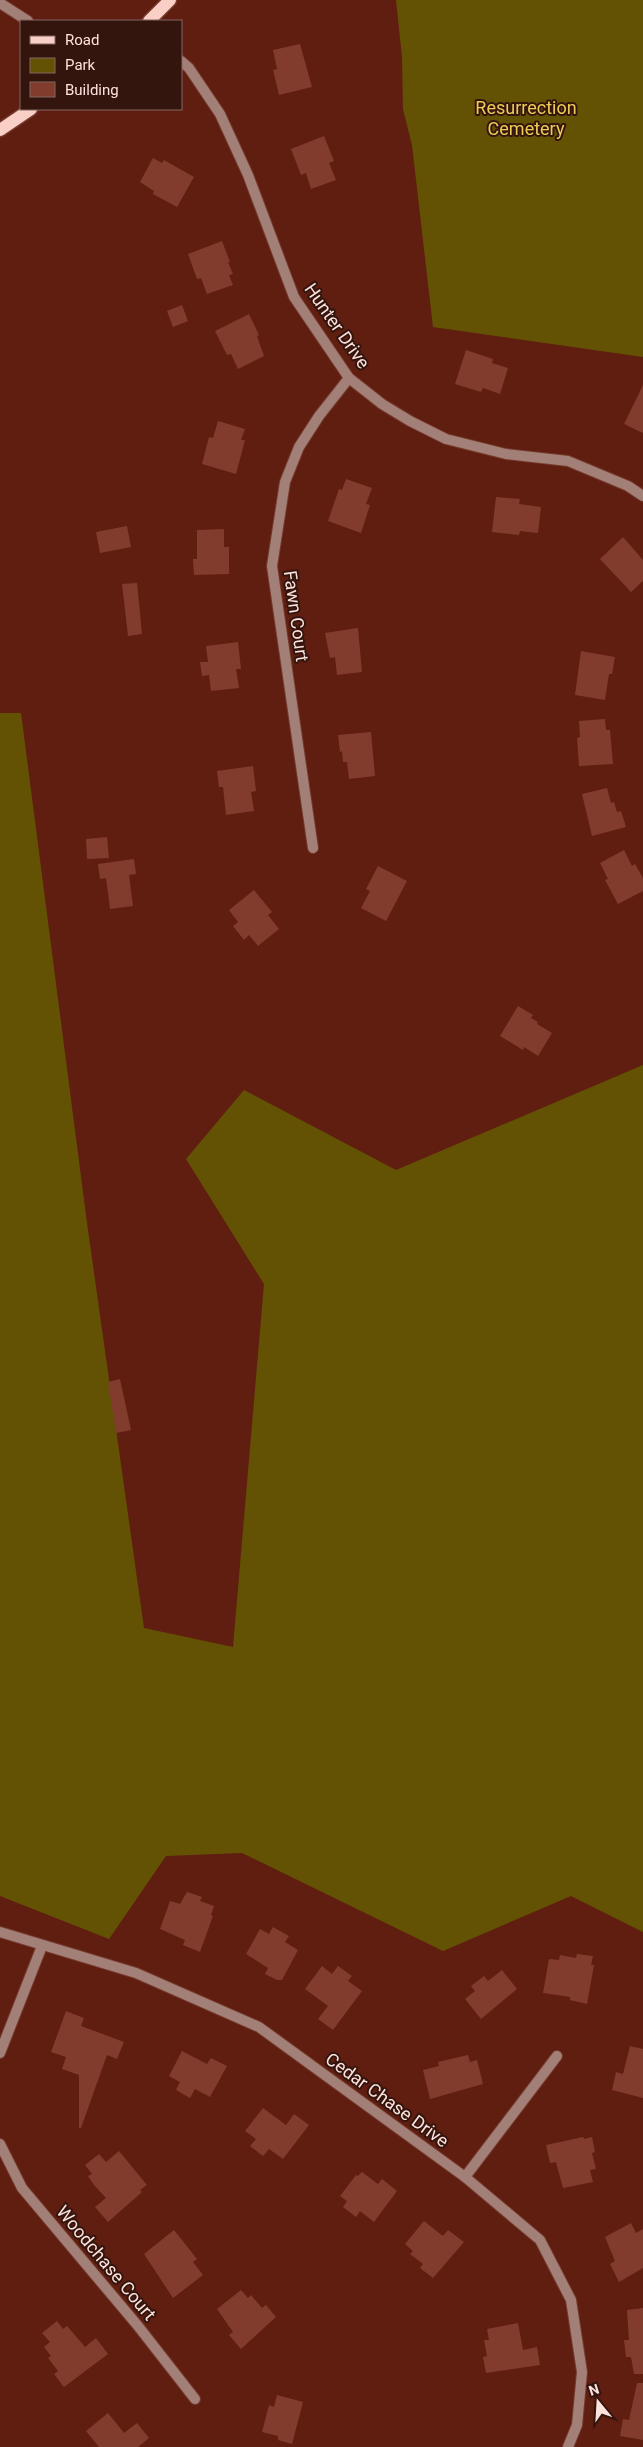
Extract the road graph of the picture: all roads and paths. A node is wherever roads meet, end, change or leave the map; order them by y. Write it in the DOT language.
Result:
graph roads {
  1 [pos="170,0"];
  2 [pos="0,3"];
  3 [pos="26,20"];
  4 [pos="150,20"];
  5 [pos="182,62"];
  6 [pos="30,110"];
  7 [pos="0,130"];
  8 [pos="349,378"];
  9 [pos="643,496"];
  10 [pos="313,848"];
  11 [pos="0,1932"];
  12 [pos="42,1946"];
  13 [pos="0,2053"];
  14 [pos="557,2056"];
  15 [pos="0,2144"];
  16 [pos="466,2177"];
  17 [pos="195,2399"];
  18 [pos="568,2447"];
  1 -- 4 [label="main road"];
  2 -- 3 [label="street"];
  5 -- 8 [label="street, Hunter Drive"];
  6 -- 7 [label="main road"];
  8 -- 9 [label="street, Hunter Drive"];
  8 -- 10 [label="street, Fawn Court"];
  11 -- 12 [label="street, Cedar Chase Drive"];
  12 -- 13 [label="street"];
  12 -- 16 [label="street, Cedar Chase Drive"];
  14 -- 16 [label="street"];
  15 -- 17 [label="street, Woodchase Court"];
  16 -- 18 [label="street, Cedar Chase Drive"];
}
